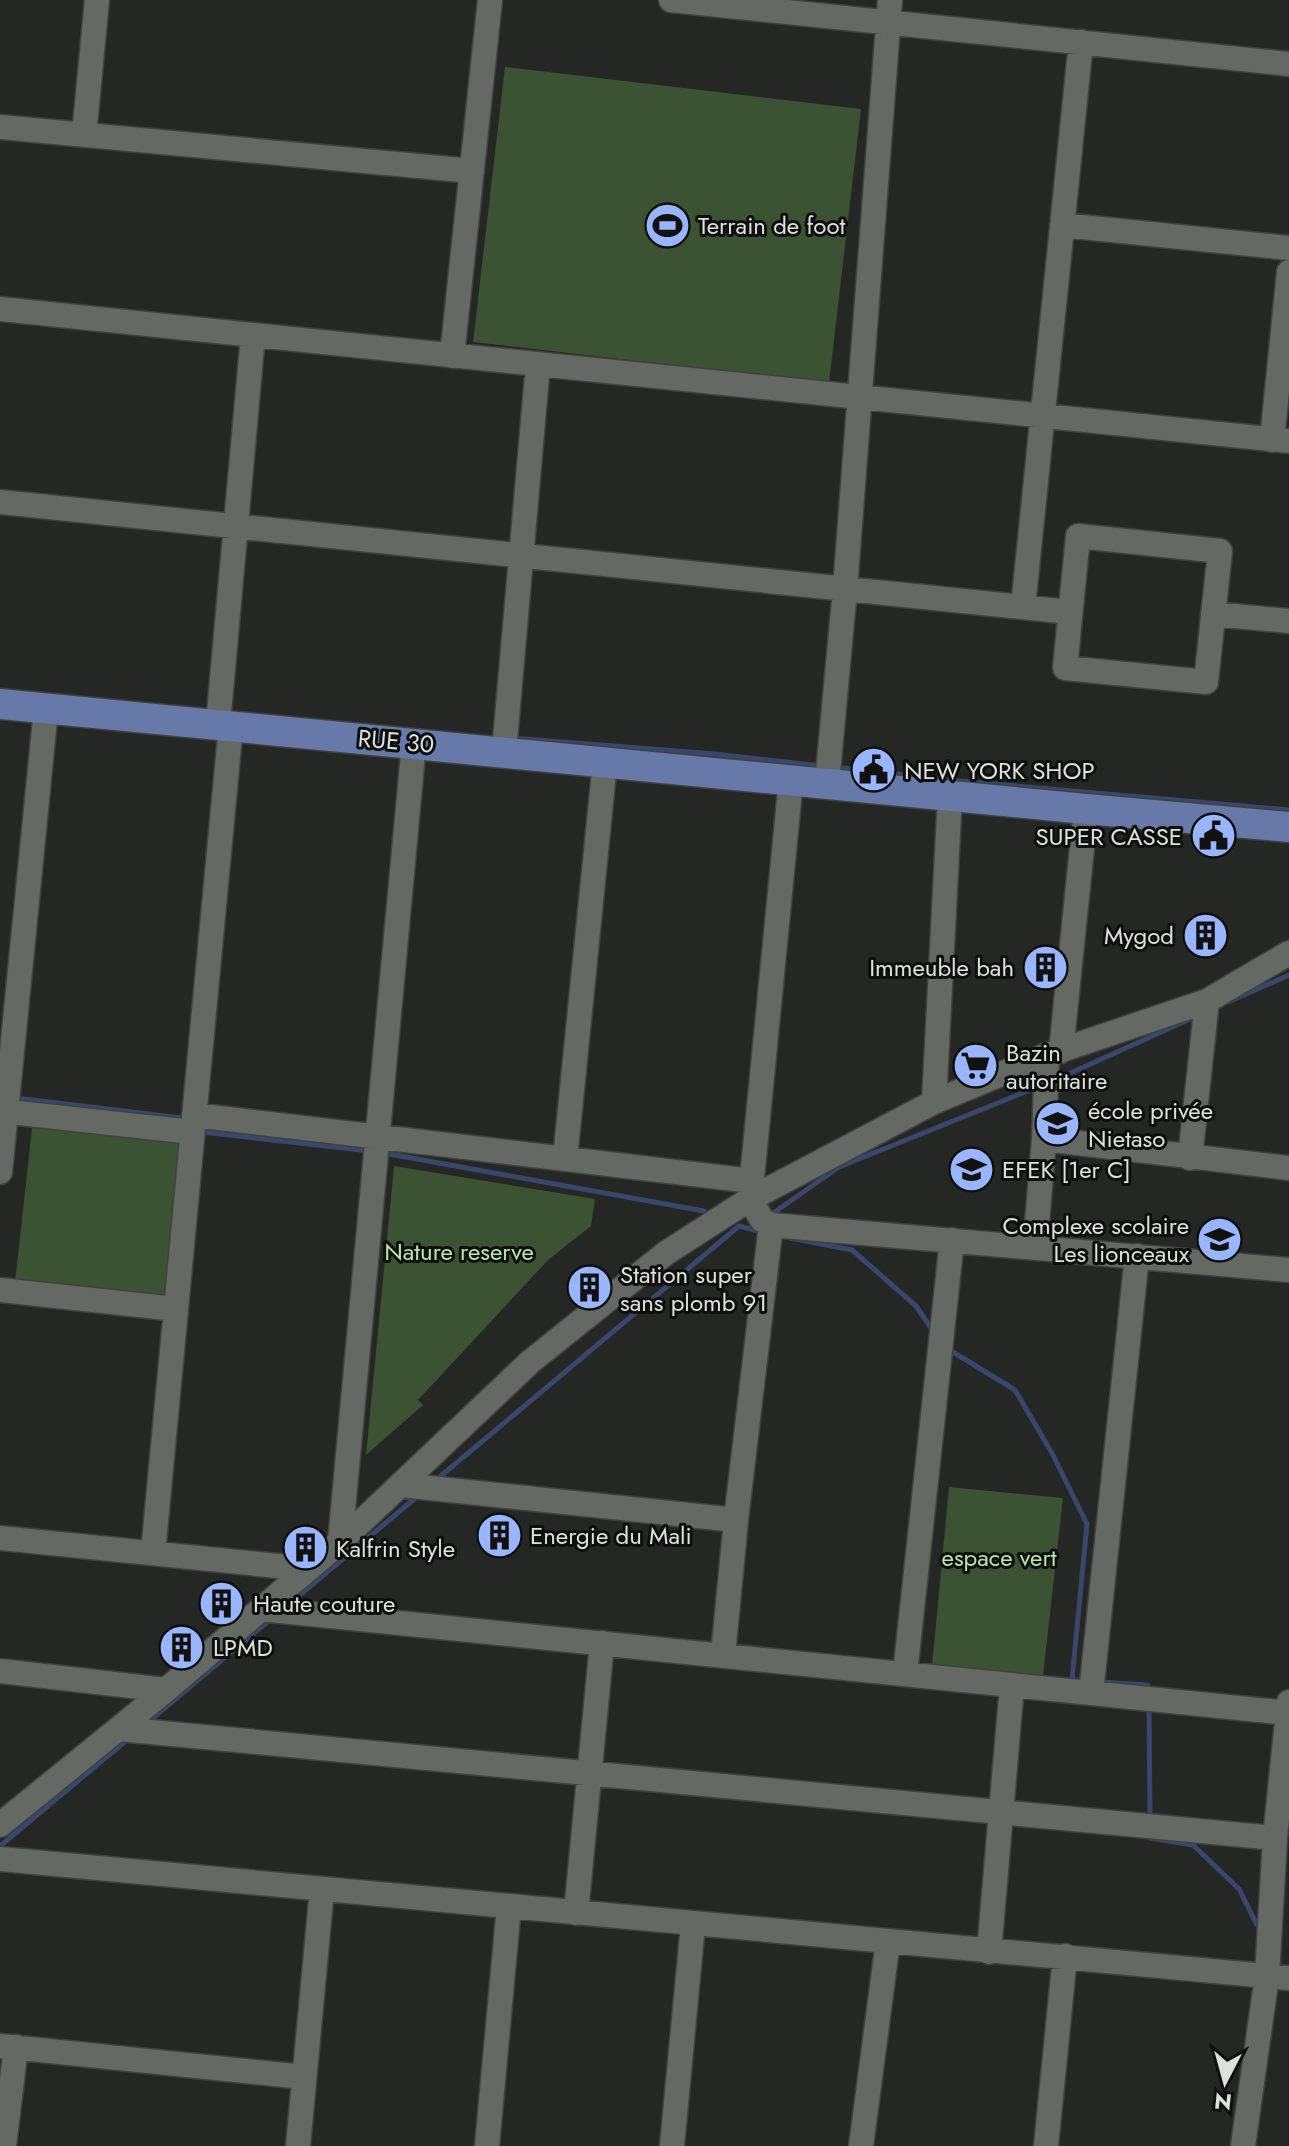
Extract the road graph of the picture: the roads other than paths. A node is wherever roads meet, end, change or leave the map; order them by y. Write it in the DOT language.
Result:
graph roads {
  1 [pos="97,0"];
  2 [pos="490,0"];
  3 [pos="671,0"];
  4 [pos="707,2"];
  5 [pos="889,11"];
  6 [pos="1081,42"];
  7 [pos="1289,64"];
  8 [pos="0,127"];
  9 [pos="84,135"];
  10 [pos="472,171"];
  11 [pos="1062,225"];
  12 [pos="1289,248"];
  13 [pos="1289,272"];
  14 [pos="0,309"];
  15 [pos="253,335"];
  16 [pos="452,356"];
  17 [pos="538,364"];
  18 [pos="858,397"];
  19 [pos="1043,416"];
  20 [pos="1280,441"];
  21 [pos="0,502"];
  22 [pos="236,526"];
  23 [pos="521,556"];
  24 [pos="845,589"];
  25 [pos="1023,607"];
  26 [pos="1070,612"];
  27 [pos="1213,614"];
  28 [pos="1289,621"];
  29 [pos="0,704"];
  30 [pos="46,709"];
  31 [pos="225,725"];
  32 [pos="414,743"];
  33 [pos="504,752"];
  34 [pos="605,762"];
  35 [pos="791,780"];
  36 [pos="827,783"];
  37 [pos="950,795"];
  38 [pos="1086,809"];
  39 [pos="1289,827"];
  40 [pos="1289,953"];
  41 [pos="1207,1001"];
  42 [pos="1054,1053"];
  43 [pos="934,1102"];
  44 [pos="5,1103"];
  45 [pos="193,1124"];
  46 [pos="1044,1139"];
  47 [pos="376,1145"];
  48 [pos="1190,1158"];
  49 [pos="565,1159"];
  50 [pos="1289,1168"];
  51 [pos="0,1172"];
  52 [pos="751,1190"];
  53 [pos="771,1225"];
  54 [pos="952,1240"];
  55 [pos="1035,1247"];
  56 [pos="1137,1256"];
  57 [pos="1289,1270"];
  58 [pos="0,1290"];
  59 [pos="176,1309"];
  60 [pos="401,1485"];
  61 [pos="736,1520"];
  62 [pos="0,1538"];
  63 [pos="340,1542"];
  64 [pos="153,1553"];
  65 [pos="308,1569"];
  66 [pos="261,1609"];
  67 [pos="602,1643"];
  68 [pos="723,1655"];
  69 [pos="0,1671"];
  70 [pos="905,1674"];
  71 [pos="1012,1685"];
  72 [pos="166,1690"];
  73 [pos="1091,1693"];
  74 [pos="1289,1702"];
  75 [pos="1288,1713"];
  76 [pos="119,1729"];
  77 [pos="588,1772"];
  78 [pos="1285,1785"];
  79 [pos="1001,1812"];
  80 [pos="0,1825"];
  81 [pos="1275,1838"];
  82 [pos="0,1859"];
  83 [pos="322,1889"];
  84 [pos="509,1906"];
  85 [pos="576,1913"];
  86 [pos="693,1924"];
  87 [pos="888,1941"];
  88 [pos="989,1952"];
  89 [pos="1065,1956"];
  90 [pos="1278,1977"];
  91 [pos="1289,1992"];
  92 [pos="8,2047"];
  93 [pos="304,2077"];
  94 [pos="4,2146"];
  95 [pos="298,2146"];
  96 [pos="487,2146"];
  97 [pos="672,2146"];
  98 [pos="861,2146"];
  99 [pos="1046,2146"];
  100 [pos="1243,2146"];
  1 -- 9 [label="street"];
  2 -- 10 [label="street"];
  3 -- 4 [label="street"];
  4 -- 5 [label="street"];
  5 -- 6 [label="street"];
  5 -- 18 [label="street"];
  6 -- 7 [label="street"];
  6 -- 11 [label="street"];
  8 -- 9 [label="street"];
  9 -- 10 [label="street"];
  10 -- 16 [label="street"];
  11 -- 12 [label="street"];
  11 -- 19 [label="street"];
  13 -- 20 [label="street"];
  14 -- 15 [label="street"];
  15 -- 16 [label="street"];
  15 -- 22 [label="street"];
  16 -- 17 [label="street"];
  17 -- 18 [label="street"];
  17 -- 23 [label="street"];
  18 -- 19 [label="street"];
  18 -- 24 [label="street"];
  19 -- 20 [label="street"];
  19 -- 25 [label="street"];
  21 -- 22 [label="street"];
  22 -- 23 [label="street"];
  22 -- 31 [label="street"];
  23 -- 24 [label="street"];
  23 -- 33 [label="street"];
  24 -- 25 [label="street"];
  24 -- 36 [label="street"];
  25 -- 26 [label="street"];
  26 -- 27 [label="street"];
  26 -- 27 [label="street"];
  27 -- 28 [label="street"];
  29 -- 30 [label="main road, RUE 30"];
  30 -- 31 [label="main road, RUE 30"];
  30 -- 44 [label="street"];
  31 -- 32 [label="main road, RUE 30"];
  31 -- 45 [label="street"];
  32 -- 33 [label="main road, RUE 30"];
  32 -- 47 [label="street"];
  33 -- 34 [label="main road, RUE 30"];
  34 -- 35 [label="main road, RUE 30"];
  34 -- 49 [label="street"];
  35 -- 36 [label="main road, RUE 30"];
  35 -- 52 [label="street"];
  36 -- 37 [label="main road, RUE 30"];
  37 -- 38 [label="main road, RUE 30"];
  37 -- 43 [label="street"];
  38 -- 39 [label="main road, RUE 30"];
  38 -- 42 [label="street"];
  40 -- 41 [label="street"];
  41 -- 42 [label="street"];
  41 -- 48 [label="street"];
  42 -- 43 [label="street"];
  42 -- 46 [label="street"];
  43 -- 52 [label="street"];
  44 -- 45 [label="street"];
  44 -- 51 [label="street"];
  45 -- 47 [label="street"];
  45 -- 59 [label="street"];
  46 -- 48 [label="street"];
  46 -- 55 [label="street"];
  47 -- 49 [label="street"];
  47 -- 63 [label="street"];
  48 -- 50 [label="street"];
  49 -- 52 [label="street"];
  52 -- 53 [label="street"];
  52 -- 60 [label="street"];
  53 -- 54 [label="street"];
  53 -- 61 [label="street"];
  54 -- 55 [label="street"];
  54 -- 70 [label="street"];
  55 -- 56 [label="street"];
  56 -- 57 [label="street"];
  56 -- 73 [label="street"];
  58 -- 59 [label="street"];
  59 -- 64 [label="street"];
  60 -- 61 [label="street"];
  60 -- 63 [label="street"];
  61 -- 68 [label="street"];
  62 -- 64 [label="street"];
  63 -- 65 [label="street"];
  64 -- 65 [label="street"];
  65 -- 66 [label="street"];
  66 -- 67 [label="street"];
  66 -- 72 [label="street"];
  67 -- 68 [label="street"];
  67 -- 77 [label="street"];
  68 -- 70 [label="street"];
  69 -- 72 [label="street"];
  70 -- 71 [label="street"];
  71 -- 73 [label="street"];
  71 -- 79 [label="street"];
  72 -- 76 [label="street"];
  73 -- 75 [label="street"];
  74 -- 75 [label="street"];
  75 -- 78 [label="street"];
  76 -- 77 [label="street"];
  76 -- 80 [label="street"];
  77 -- 79 [label="street"];
  77 -- 85 [label="street"];
  78 -- 81 [label="street"];
  79 -- 81 [label="street"];
  79 -- 88 [label="street"];
  81 -- 90 [label="street"];
  82 -- 83 [label="street"];
  83 -- 84 [label="street"];
  83 -- 93 [label="street"];
  84 -- 85 [label="street"];
  84 -- 96 [label="street"];
  85 -- 86 [label="street"];
  86 -- 87 [label="street"];
  86 -- 97 [label="street"];
  87 -- 88 [label="street"];
  87 -- 98 [label="street"];
  88 -- 89 [label="street"];
  89 -- 90 [label="street"];
  89 -- 99 [label="street"];
  90 -- 91 [label="street"];
  90 -- 100 [label="street"];
  92 -- 93 [label="street"];
  92 -- 94 [label="street"];
  93 -- 95 [label="street"];
}
